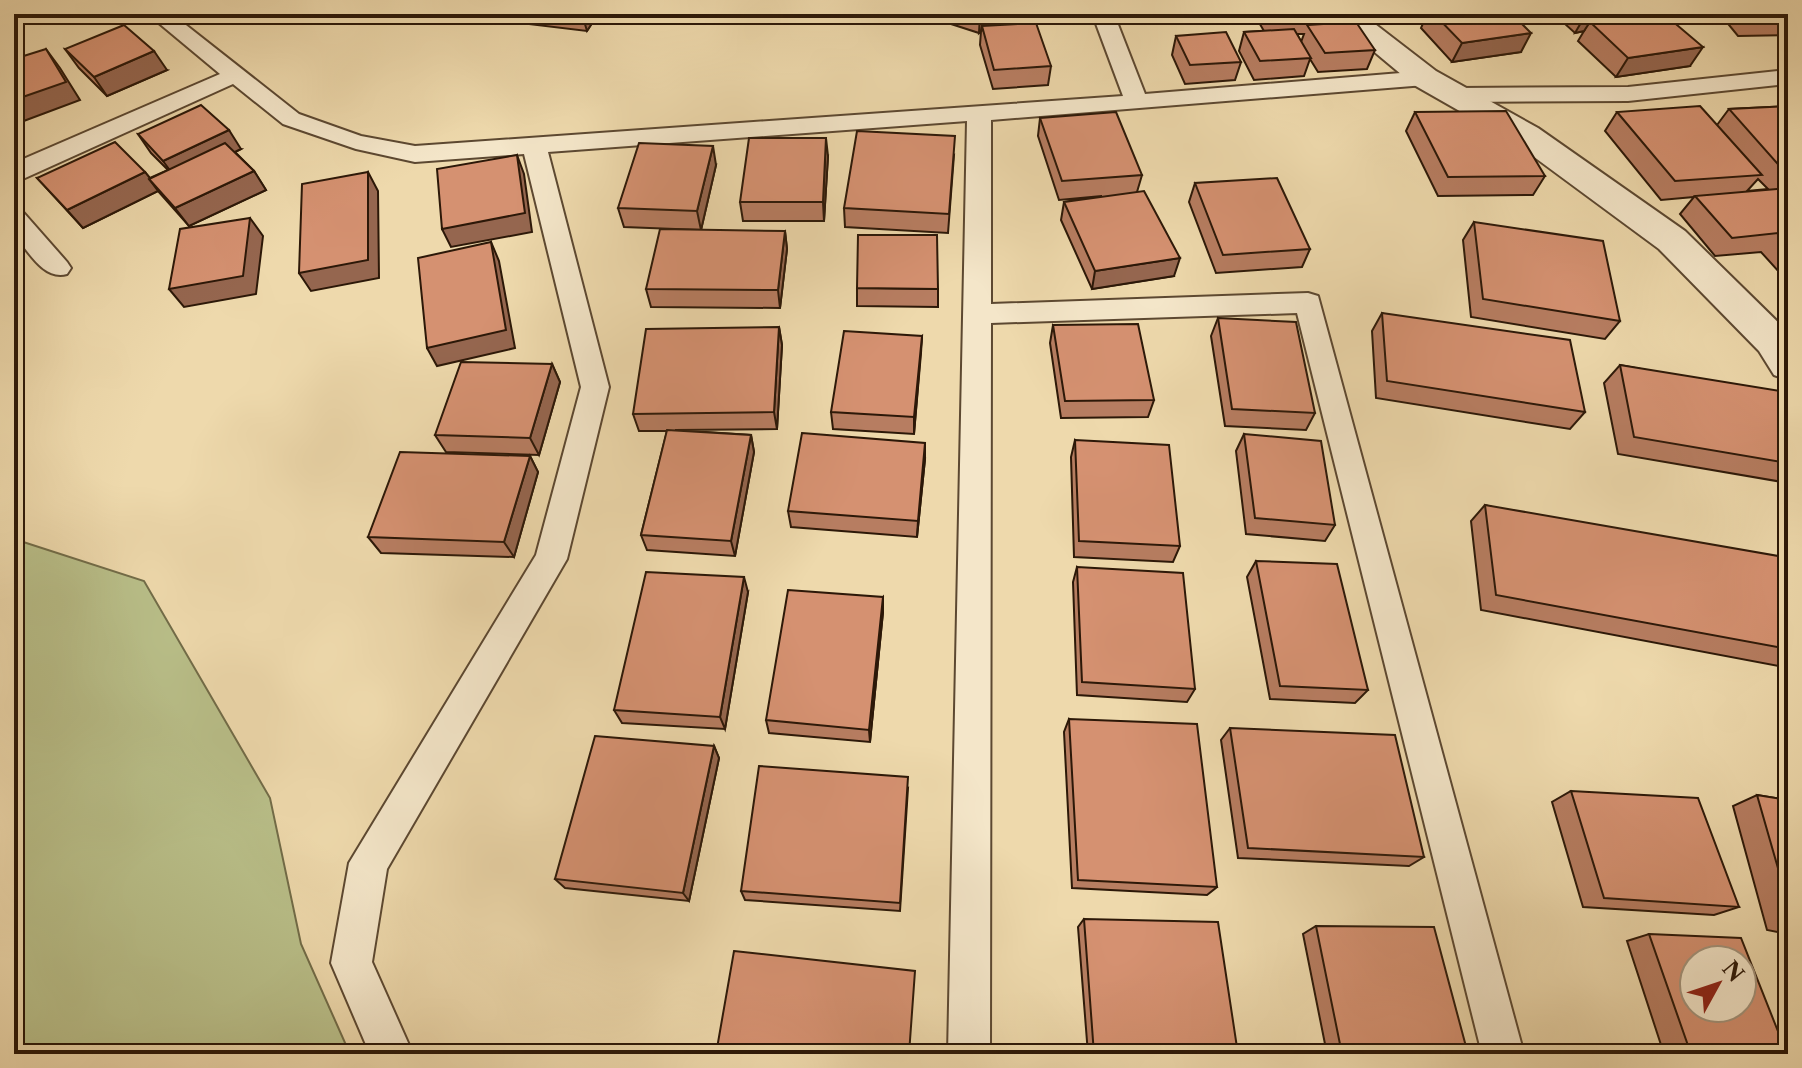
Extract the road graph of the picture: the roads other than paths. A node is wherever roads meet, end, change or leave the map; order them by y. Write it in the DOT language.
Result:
graph roads {
  1 [pos="159,14"];
  2 [pos="1114,14"];
  3 [pos="1344,14"];
  4 [pos="236,75"];
  5 [pos="1788,77"];
  6 [pos="1425,78"];
  7 [pos="1459,95"];
  8 [pos="1137,102"];
  9 [pos="979,114"];
  10 [pos="534,145"];
  11 [pos="14,175"];
  12 [pos="14,218"];
  13 [pos="58,268"];
  14 [pos="976,314"];
  15 [pos="1788,365"];
  16 [pos="392,1054"];
  17 [pos="969,1054"];
  18 [pos="1503,1054"];
  1 -- 4 [label="lane"];
  2 -- 8 [label="lane"];
  3 -- 6 [label="street"];
  4 -- 10 [label="lane"];
  4 -- 11 [label="lane"];
  5 -- 7 [label="lane"];
  6 -- 7 [label="street"];
  6 -- 8 [label="lane"];
  7 -- 15 [label="street"];
  8 -- 9 [label="lane"];
  9 -- 10 [label="lane"];
  9 -- 14 [label="lane"];
  10 -- 16 [label="lane"];
  12 -- 13 [label="lane"];
  14 -- 17 [label="lane"];
  14 -- 18 [label="lane"];
}
